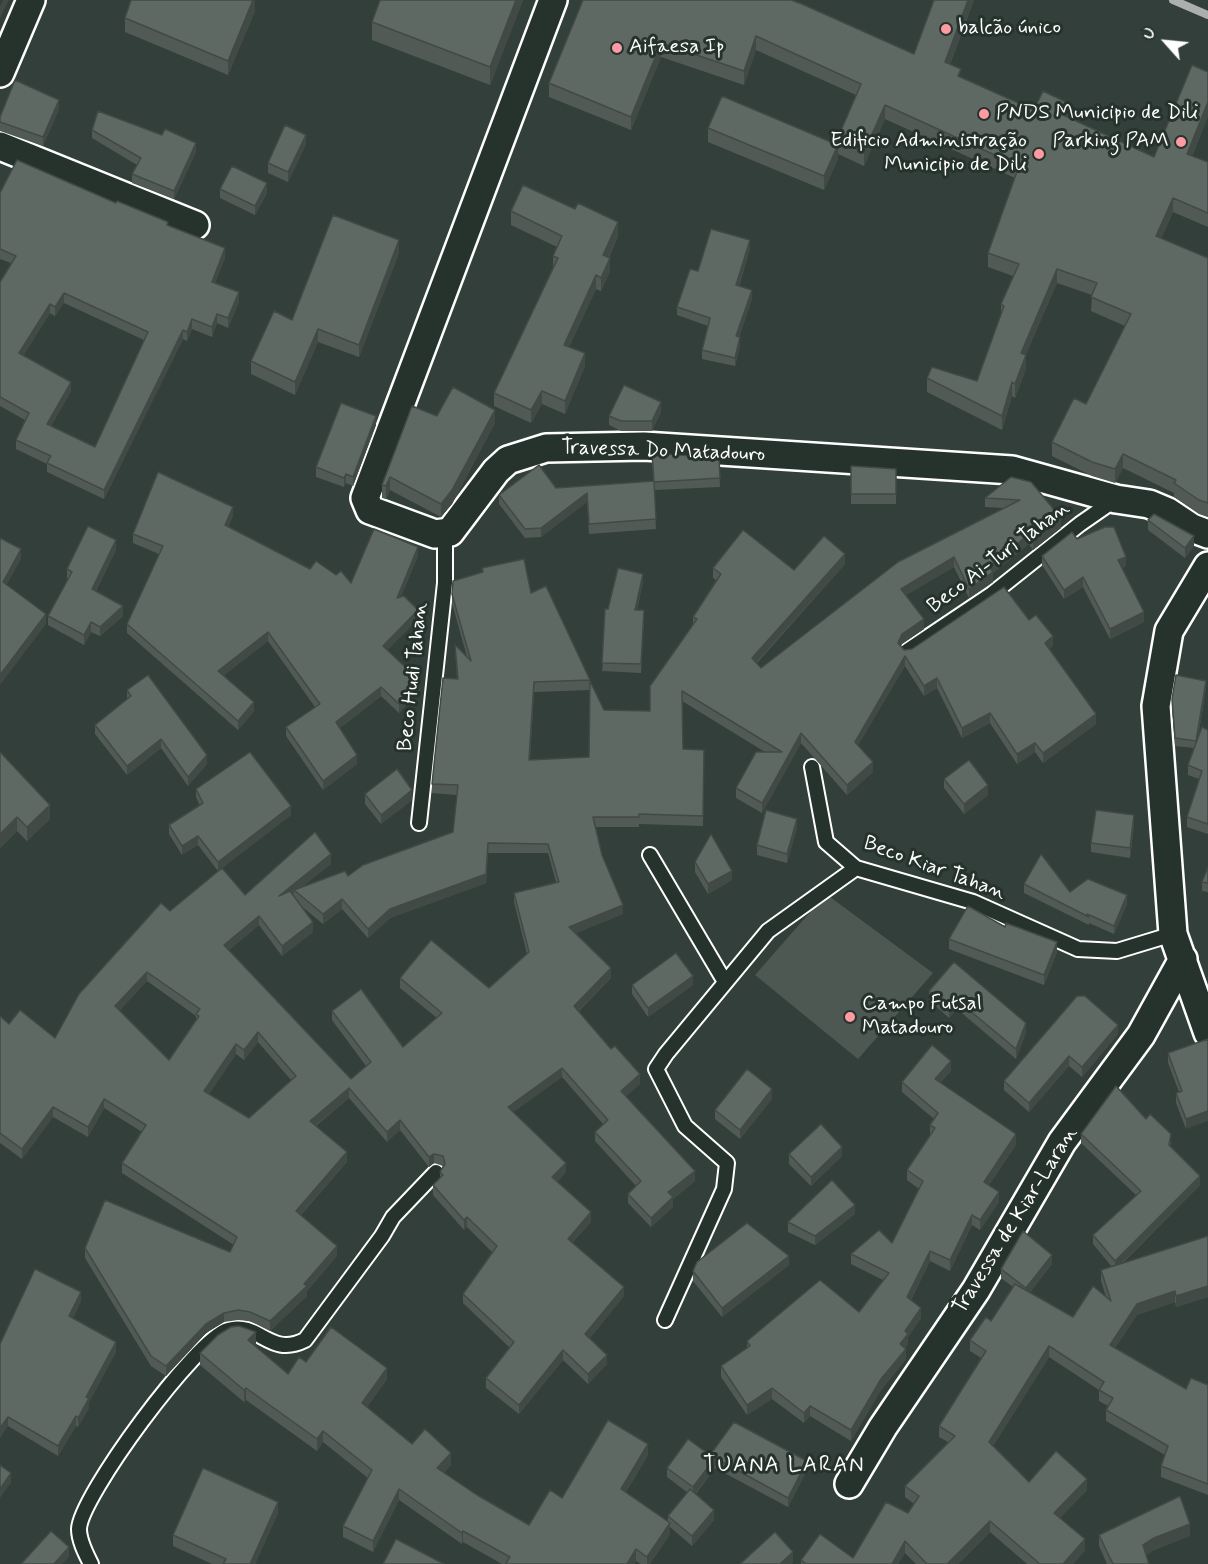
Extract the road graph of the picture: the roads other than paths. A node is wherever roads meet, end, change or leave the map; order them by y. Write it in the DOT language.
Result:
graph roads {
  1 [pos="31,0"];
  2 [pos="552,0"];
  3 [pos="0,73"];
  4 [pos="0,146"];
  5 [pos="195,225"];
  6 [pos="1116,499"];
  7 [pos="445,534"];
  8 [pos="1208,534"];
  9 [pos="1208,566"];
  10 [pos="907,651"];
  11 [pos="812,767"];
  12 [pos="419,823"];
  13 [pos="650,855"];
  14 [pos="856,868"];
  15 [pos="1178,946"];
  16 [pos="725,982"];
  17 [pos="1208,1032"];
  18 [pos="436,1173"];
  19 [pos="665,1320"];
  20 [pos="849,1484"];
  21 [pos="91,1564"];
  1 -- 3 [label="street"];
  2 -- 7 [label="street"];
  4 -- 5 [label="street"];
  6 -- 7 [label="street, Travessa Do Matadouro"];
  6 -- 8 [label="street, Travessa Do Matadouro"];
  6 -- 10 [label="lane, Beco Ai-Turi Tahan"];
  7 -- 12 [label="lane, Beco Hudi Tahan"];
  9 -- 15 [label="street"];
  11 -- 14 [label="lane, Beco Kiar Tahan"];
  13 -- 16 [label="lane"];
  14 -- 15 [label="lane, Beco Kiar Tahan"];
  14 -- 16 [label="lane"];
  15 -- 17 [label="street"];
  15 -- 20 [label="street, Travessa de Kiar-Laran"];
  16 -- 19 [label="lane"];
  18 -- 21 [label="lane"];
}
